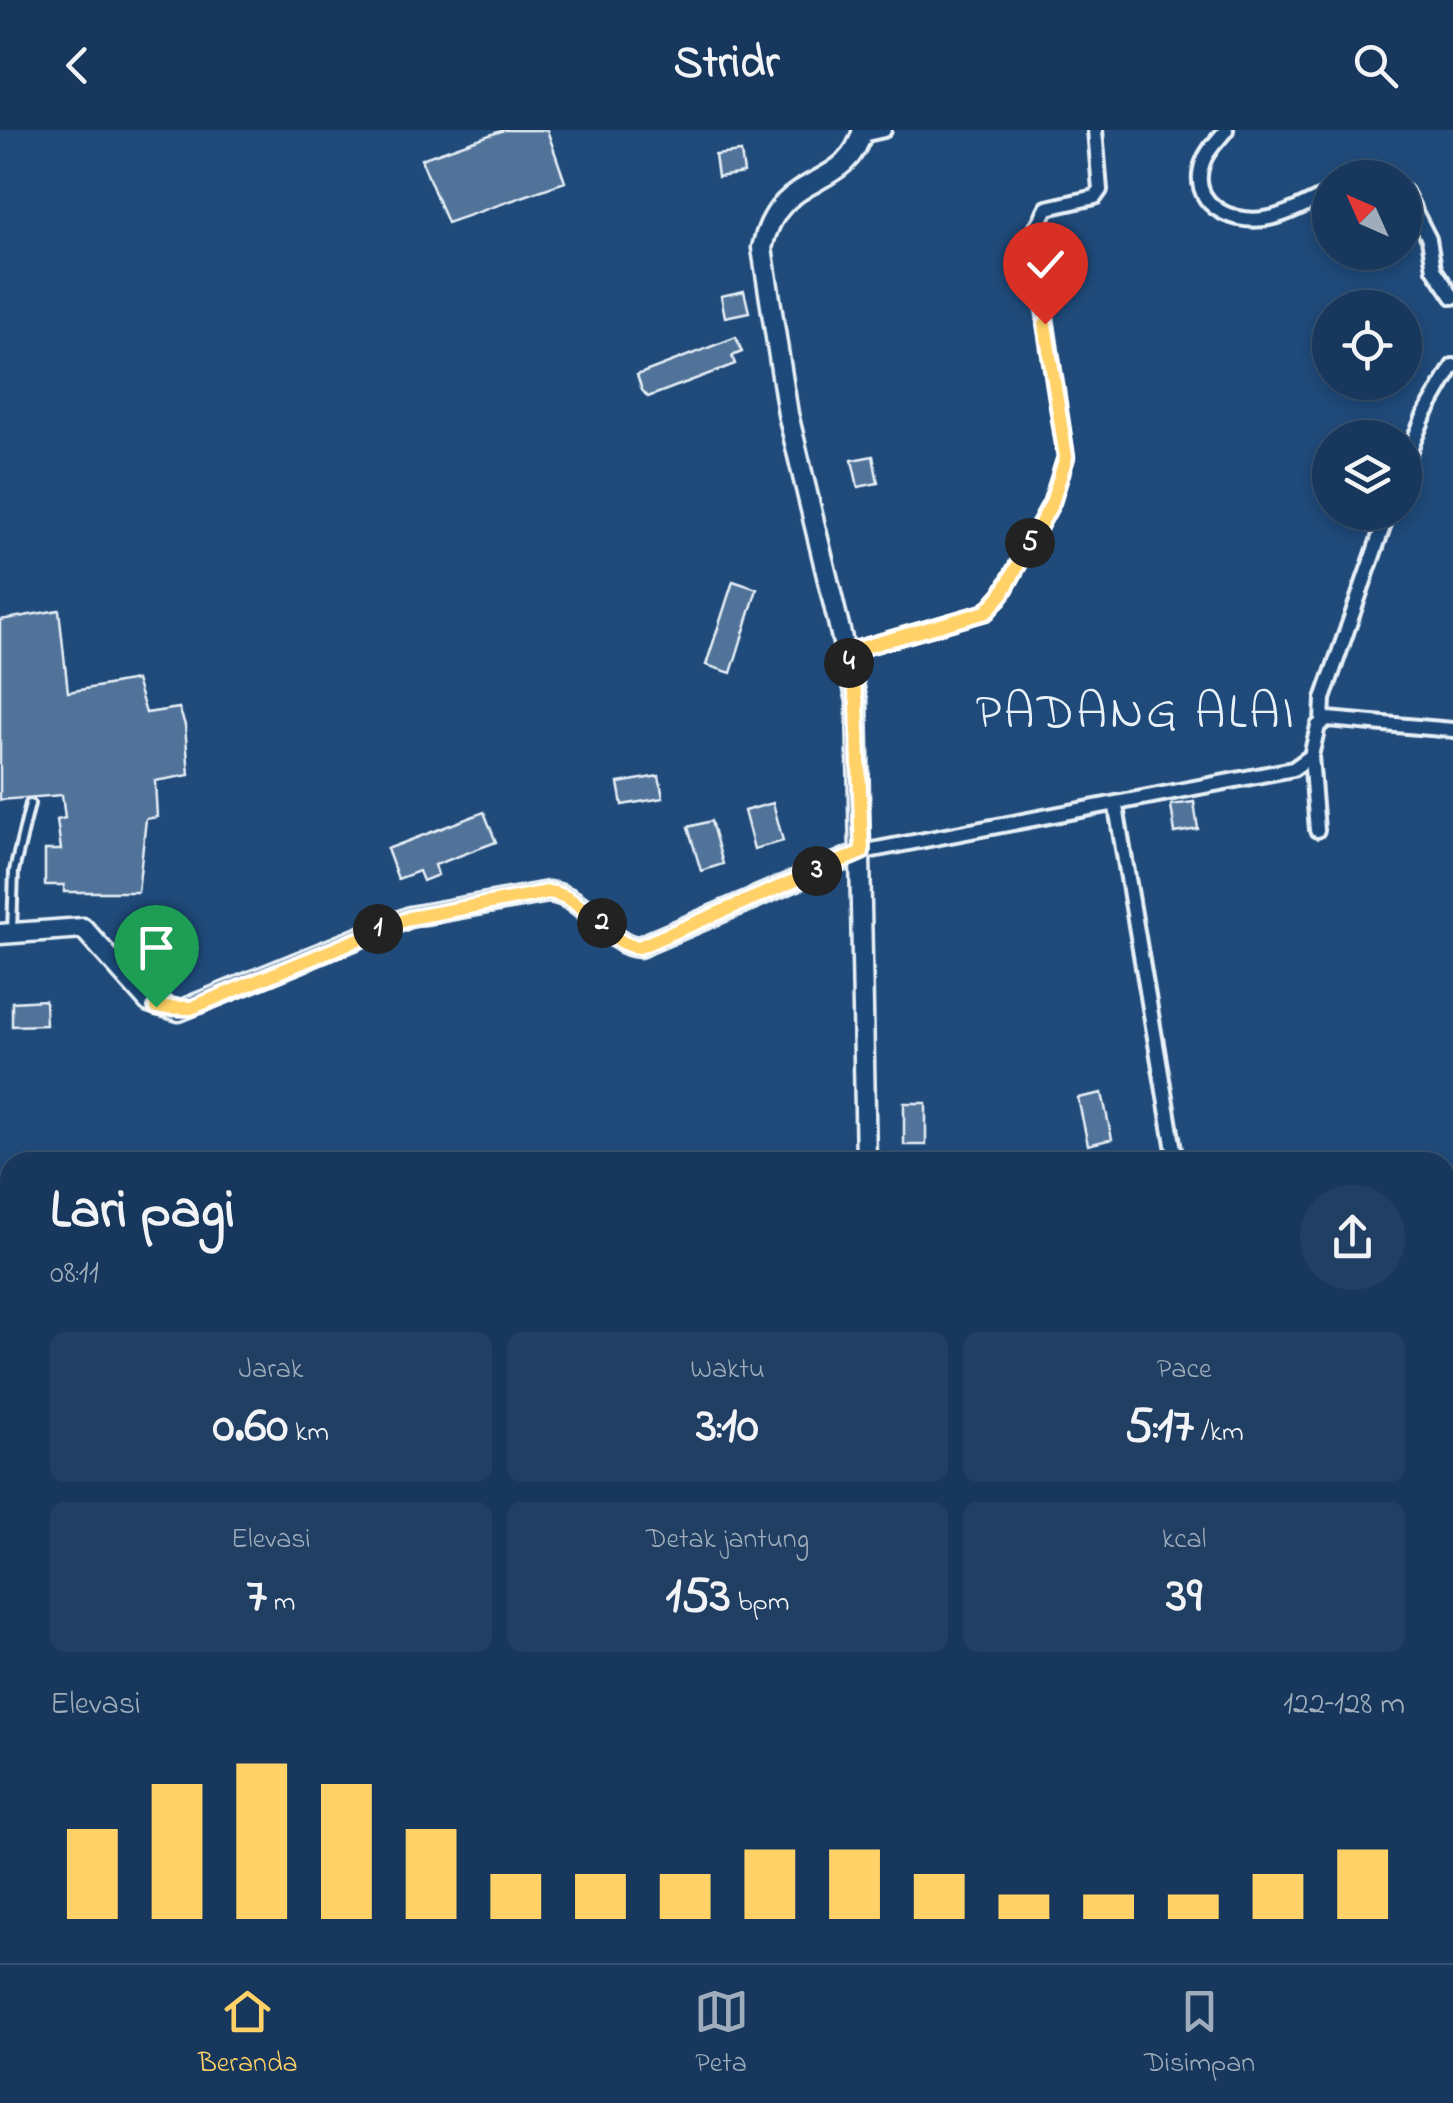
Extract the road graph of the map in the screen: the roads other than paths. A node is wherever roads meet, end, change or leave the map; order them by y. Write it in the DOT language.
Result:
graph roads {
  1 [pos="884,130"];
  2 [pos="1095,130"];
  3 [pos="1226,130"];
  4 [pos="863,132"];
  5 [pos="1312,200"];
  6 [pos="1422,225"];
  7 [pos="1453,297"];
  8 [pos="1453,366"];
  9 [pos="1422,421"];
  10 [pos="1382,530"];
  11 [pos="847,652"];
  12 [pos="1322,722"];
  13 [pos="1453,730"];
  14 [pos="1311,756"];
  15 [pos="30,804"];
  16 [pos="1116,806"];
  17 [pos="1317,830"];
  18 [pos="862,852"];
  19 [pos="6,934"];
  20 [pos="866,1152"];
  21 [pos="1174,1152"];
  1 -- 4 [label="street"];
  2 -- 11 [label="street"];
  3 -- 5 [label="street"];
  4 -- 11 [label="street"];
  6 -- 7 [label="street"];
  8 -- 9 [label="street"];
  10 -- 12 [label="street"];
  11 -- 18 [label="street"];
  12 -- 13 [label="street"];
  12 -- 14 [label="street"];
  14 -- 16 [label="street"];
  14 -- 17 [label="street"];
  15 -- 19 [label="lane"];
  16 -- 18 [label="street"];
  16 -- 21 [label="street"];
  18 -- 19 [label="street"];
  18 -- 20 [label="street"];
}
